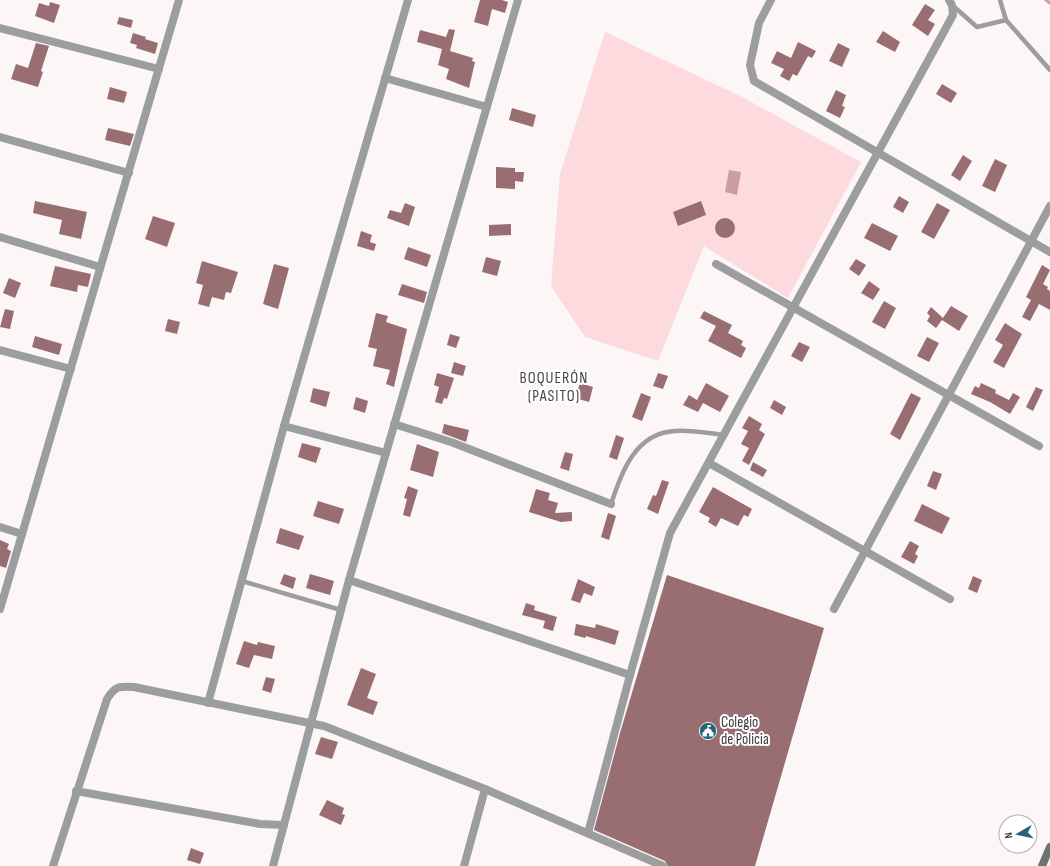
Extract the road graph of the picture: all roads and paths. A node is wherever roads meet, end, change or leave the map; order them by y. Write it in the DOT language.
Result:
graph roads {
  1 [pos="179,0"];
  2 [pos="408,0"];
  3 [pos="518,0"];
  4 [pos="771,0"];
  5 [pos="1000,0"];
  6 [pos="951,2"];
  7 [pos="1006,20"];
  8 [pos="0,28"];
  9 [pos="159,69"];
  10 [pos="1050,70"];
  11 [pos="386,78"];
  12 [pos="487,107"];
  13 [pos="0,137"];
  14 [pos="878,153"];
  15 [pos="129,173"];
  16 [pos="1050,206"];
  17 [pos="0,237"];
  18 [pos="1031,241"];
  19 [pos="1050,252"];
  20 [pos="716,264"];
  21 [pos="100,267"];
  22 [pos="793,308"];
  23 [pos="0,350"];
  24 [pos="72,369"];
  25 [pos="948,395"];
  26 [pos="394,424"];
  27 [pos="284,426"];
  28 [pos="724,435"];
  29 [pos="1039,446"];
  30 [pos="386,453"];
  31 [pos="709,463"];
  32 [pos="611,504"];
  33 [pos="0,527"];
  34 [pos="22,534"];
  35 [pos="866,550"];
  36 [pos="349,580"];
  37 [pos="242,581"];
  38 [pos="950,599"];
  39 [pos="0,609"];
  40 [pos="834,609"];
  41 [pos="341,610"];
  42 [pos="630,675"];
  43 [pos="208,703"];
  44 [pos="312,724"];
  45 [pos="485,788"];
  46 [pos="76,791"];
  47 [pos="284,825"];
  48 [pos="588,833"];
  49 [pos="1050,847"];
  50 [pos="53,866"];
  51 [pos="273,866"];
  52 [pos="464,866"];
  53 [pos="663,866"];
  54 [pos="1042,866"];
  1 -- 9 [label="street"];
  2 -- 11 [label="street"];
  3 -- 12 [label="street"];
  4 -- 14 [label="street"];
  5 -- 7 [label="lane"];
  6 -- 7 [label="lane"];
  6 -- 14 [label="street"];
  7 -- 10 [label="lane"];
  8 -- 9 [label="street"];
  9 -- 15 [label="street"];
  11 -- 12 [label="street"];
  11 -- 27 [label="street"];
  12 -- 26 [label="street"];
  13 -- 15 [label="street"];
  14 -- 18 [label="street"];
  14 -- 22 [label="street"];
  15 -- 21 [label="street"];
  16 -- 18 [label="street"];
  17 -- 21 [label="street"];
  18 -- 19 [label="street"];
  18 -- 25 [label="street"];
  20 -- 22 [label="street"];
  21 -- 24 [label="street"];
  22 -- 25 [label="street"];
  22 -- 28 [label="street"];
  23 -- 24 [label="street"];
  24 -- 34 [label="street"];
  25 -- 29 [label="street"];
  25 -- 35 [label="street"];
  26 -- 30 [label="street"];
  26 -- 32 [label="street"];
  27 -- 30 [label="street"];
  27 -- 37 [label="street"];
  28 -- 31 [label="street"];
  28 -- 32 [label="lane"];
  30 -- 36 [label="street"];
  31 -- 35 [label="street"];
  31 -- 42 [label="street"];
  33 -- 34 [label="street"];
  34 -- 39 [label="street"];
  35 -- 38 [label="street"];
  35 -- 40 [label="street"];
  36 -- 41 [label="street"];
  36 -- 42 [label="street"];
  37 -- 41 [label="lane"];
  37 -- 43 [label="street"];
  41 -- 44 [label="street"];
  42 -- 48 [label="street"];
  43 -- 44 [label="street"];
  43 -- 46 [label="street"];
  44 -- 45 [label="street"];
  44 -- 47 [label="street"];
  45 -- 48 [label="street"];
  45 -- 52 [label="street"];
  46 -- 47 [label="street"];
  46 -- 50 [label="street"];
  47 -- 51 [label="street"];
  48 -- 53 [label="street"];
  49 -- 54 [label="street"];
}
